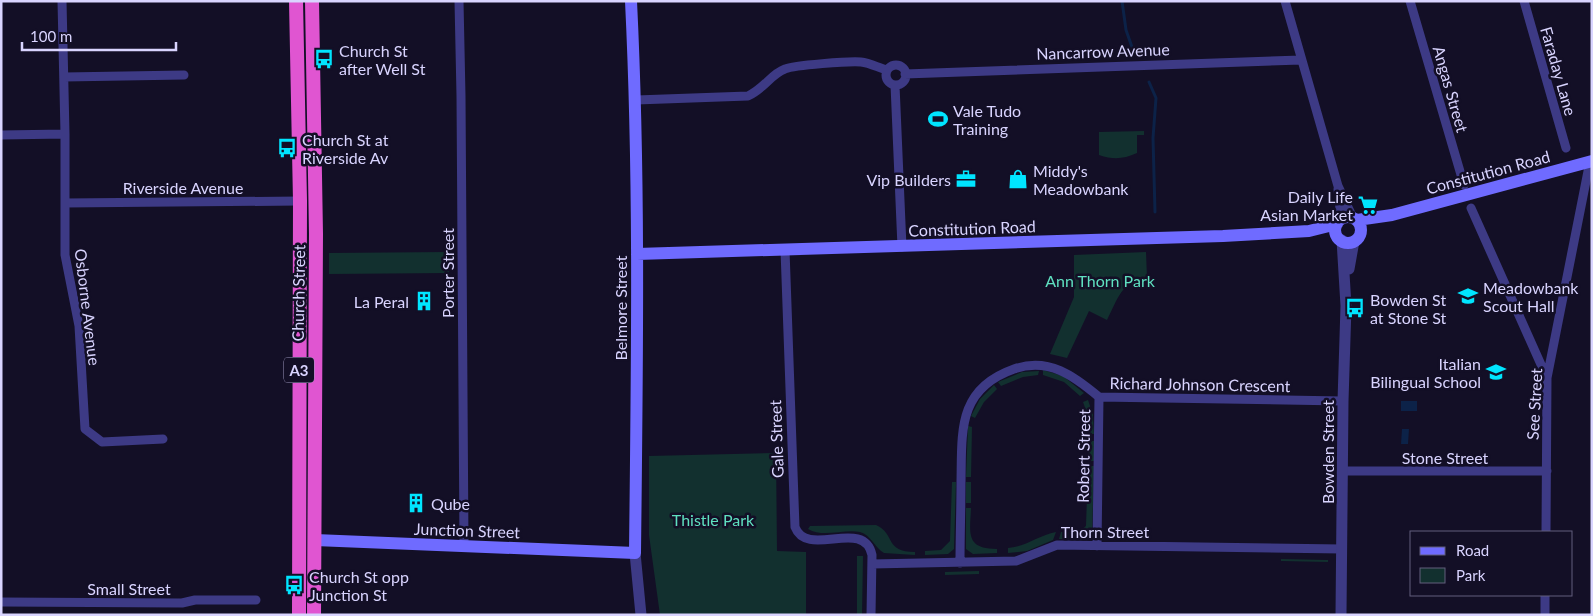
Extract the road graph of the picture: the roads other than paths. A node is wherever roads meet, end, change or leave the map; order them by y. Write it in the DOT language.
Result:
graph roads {
  1 [pos="62,1"];
  2 [pos="296,1"];
  3 [pos="312,1"];
  4 [pos="459,1"];
  5 [pos="631,1"];
  6 [pos="1410,1"];
  7 [pos="1524,1"];
  8 [pos="1288,2"];
  9 [pos="1301,60"];
  10 [pos="887,70"];
  11 [pos="905,74"];
  12 [pos="184,75"];
  13 [pos="64,77"];
  14 [pos="896,85"];
  15 [pos="636,100"];
  16 [pos="66,134"];
  17 [pos="1,135"];
  18 [pos="1566,148"];
  19 [pos="1591,161"];
  20 [pos="1464,185"];
  21 [pos="300,201"];
  22 [pos="65,203"];
  23 [pos="1471,208"];
  24 [pos="1348,229"];
  25 [pos="902,247"];
  26 [pos="785,250"];
  27 [pos="637,254"];
  28 [pos="1547,378"];
  29 [pos="1099,397"];
  30 [pos="1343,401"];
  31 [pos="163,439"];
  32 [pos="1344,471"];
  33 [pos="1547,471"];
  34 [pos="1546,531"];
  35 [pos="298,539"];
  36 [pos="315,540"];
  37 [pos="464,545"];
  38 [pos="1097,546"];
  39 [pos="1342,549"];
  40 [pos="635,553"];
  41 [pos="960,562"];
  42 [pos="872,564"];
  43 [pos="1545,596"];
  44 [pos="256,600"];
  45 [pos="1,602"];
  46 [pos="298,615"];
  47 [pos="314,615"];
  48 [pos="641,615"];
  49 [pos="871,615"];
  50 [pos="1341,615"];
  51 [pos="1545,615"];
  1 -- 13 [label="street, Osborne Avenue"];
  2 -- 21 [label="highway, Church Street / A3"];
  3 -- 36 [label="highway, Church Street / A3"];
  4 -- 37 [label="street, Porter Street"];
  5 -- 15 [label="main road, Belmore Street"];
  6 -- 20 [label="street, Angas Street"];
  7 -- 18 [label="street, Faraday Lane"];
  8 -- 9 [label="street, Bowden Street"];
  9 -- 11 [label="street, Nancarrow Avenue"];
  9 -- 24 [label="street, Bowden Street"];
  10 -- 11 [label="street"];
  10 -- 14 [label="street"];
  10 -- 15 [label="street"];
  11 -- 14 [label="street"];
  12 -- 13 [label="street"];
  13 -- 16 [label="street, Osborne Avenue"];
  14 -- 25 [label="street"];
  15 -- 27 [label="main road, Belmore Street"];
  16 -- 17 [label="street"];
  16 -- 22 [label="street, Osborne Avenue"];
  19 -- 24 [label="main road, Constitution Road"];
  19 -- 28 [label="street, See Street"];
  21 -- 22 [label="street, Riverside Avenue"];
  21 -- 35 [label="highway, Church Street / A3"];
  22 -- 31 [label="street, Osborne Avenue"];
  23 -- 28 [label="street"];
  24 -- 25 [label="main road, Constitution Road"];
  24 -- 30 [label="street, Bowden Street"];
  25 -- 26 [label="main road, Constitution Road"];
  26 -- 27 [label="main road, Constitution Road"];
  26 -- 42 [label="street, Gale Street"];
  27 -- 40 [label="main road, Belmore Street"];
  28 -- 33 [label="street, See Street"];
  29 -- 30 [label="street, Richard Johnson Crescent"];
  29 -- 38 [label="street, Robert Street"];
  29 -- 41 [label="street, Richard Johnson Crescent"];
  30 -- 32 [label="street, Bowden Street"];
  32 -- 33 [label="street, Stone Street"];
  32 -- 39 [label="street, Bowden Street"];
  33 -- 34 [label="street, See Street"];
  35 -- 36 [label="street, Junction Street"];
  35 -- 46 [label="highway, Church Street / A3"];
  36 -- 37 [label="main road, Junction Street"];
  36 -- 47 [label="highway, Church Street / A3"];
  37 -- 40 [label="main road, Junction Street"];
  38 -- 39 [label="street, Thorn Street"];
  38 -- 41 [label="street, Thorn Street"];
  39 -- 50 [label="street, Bowden Street"];
  40 -- 48 [label="street, Belmore Street"];
  41 -- 42 [label="street, Thorn Street"];
  42 -- 49 [label="street"];
  43 -- 51 [label="street"];
  44 -- 45 [label="street, Small Street"];
}
